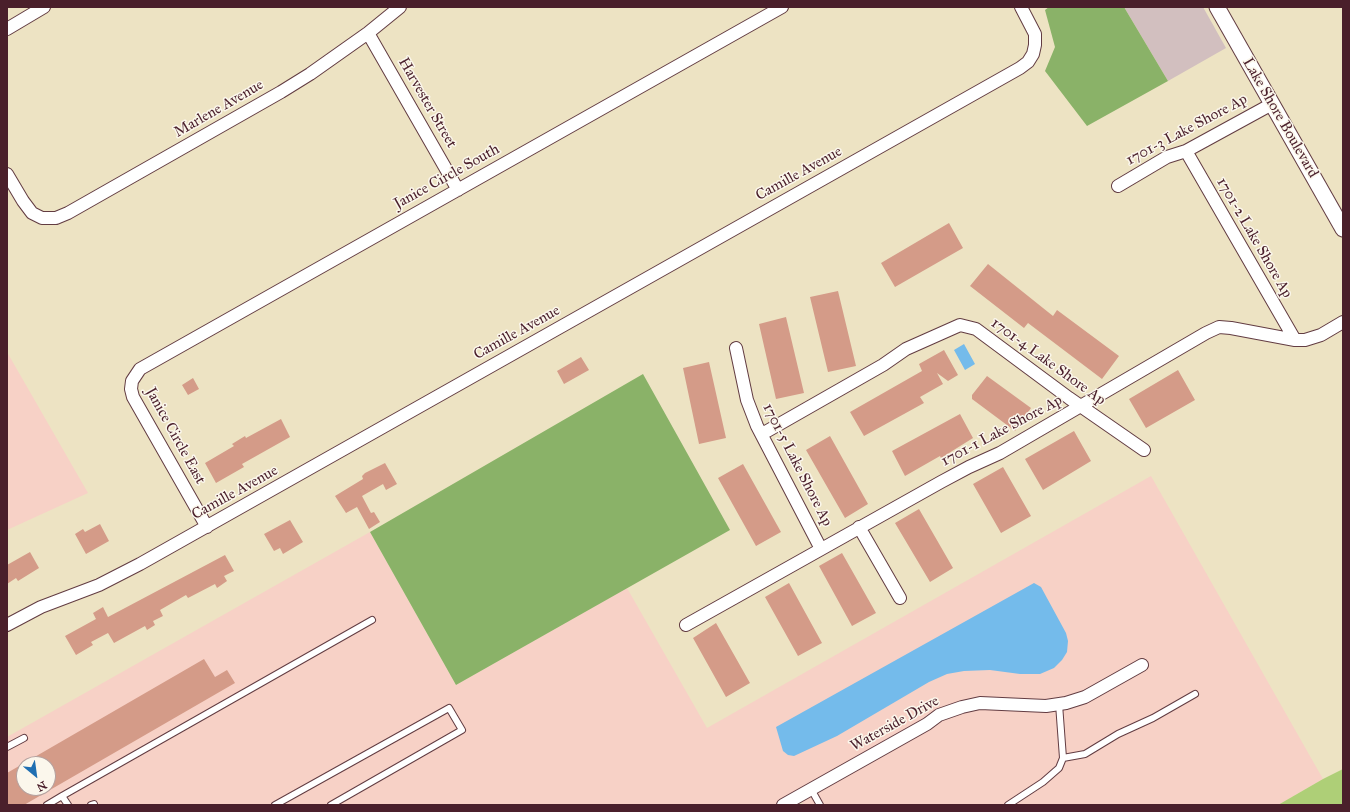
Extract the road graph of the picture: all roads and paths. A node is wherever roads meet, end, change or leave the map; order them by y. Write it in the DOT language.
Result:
graph roads {
  1 [pos="44,7"];
  2 [pos="400,7"];
  3 [pos="782,7"];
  4 [pos="1021,7"];
  5 [pos="1217,7"];
  6 [pos="7,29"];
  7 [pos="368,33"];
  8 [pos="1272,104"];
  9 [pos="1186,151"];
  10 [pos="7,174"];
  11 [pos="1118,186"];
  12 [pos="458,190"];
  13 [pos="1343,228"];
  14 [pos="1343,322"];
  15 [pos="1295,340"];
  16 [pos="736,348"];
  17 [pos="132,381"];
  18 [pos="1081,406"];
  19 [pos="762,434"];
  20 [pos="1144,450"];
  21 [pos="207,526"];
  22 [pos="859,527"];
  23 [pos="822,549"];
  24 [pos="900,598"];
  25 [pos="372,620"];
  26 [pos="7,625"];
  27 [pos="686,625"];
  28 [pos="1142,665"];
  29 [pos="1195,694"];
  30 [pos="1058,704"];
  31 [pos="24,738"];
  32 [pos="7,747"];
  33 [pos="1063,758"];
  34 [pos="811,789"];
  35 [pos="62,796"];
  36 [pos="47,805"];
  37 [pos="68,805"];
  38 [pos="275,805"];
  39 [pos="332,805"];
  40 [pos="783,805"];
  41 [pos="820,805"];
  42 [pos="1008,805"];
  1 -- 6 [label="street"];
  2 -- 7 [label="street, Marlene Avenue"];
  3 -- 12 [label="street, Janice Circle South"];
  4 -- 21 [label="street, Camille Avenue"];
  5 -- 8 [label="street, Lake Shore Boulevard"];
  7 -- 10 [label="street, Marlene Avenue"];
  7 -- 12 [label="street, Harvester Street"];
  8 -- 9 [label="street, 1701-3 Lake Shore Ap"];
  8 -- 13 [label="street, Lake Shore Boulevard"];
  9 -- 11 [label="street, 1701-3 Lake Shore Ap"];
  9 -- 15 [label="street, 1701-2 Lake Shore Ap"];
  12 -- 17 [label="street, Janice Circle South"];
  14 -- 15 [label="street, 1701-1 Lake Shore Ap"];
  15 -- 18 [label="street, 1701-1 Lake Shore Ap"];
  16 -- 19 [label="street, 1701-5 Lake Shore Ap"];
  17 -- 21 [label="street, Janice Circle East"];
  18 -- 19 [label="street, 1701-4 Lake Shore Ap"];
  18 -- 20 [label="street, 1701-4 Lake Shore Ap"];
  18 -- 22 [label="street, 1701-1 Lake Shore Ap"];
  19 -- 23 [label="street, 1701-5 Lake Shore Ap"];
  21 -- 26 [label="street, Camille Avenue"];
  22 -- 23 [label="street, 1701-1 Lake Shore Ap"];
  22 -- 24 [label="street"];
  23 -- 27 [label="street, 1701-1 Lake Shore Ap"];
  25 -- 35 [label="lane"];
  28 -- 30 [label="street, Waterside Drive"];
  29 -- 33 [label="lane"];
  30 -- 33 [label="lane"];
  30 -- 34 [label="street, Waterside Drive"];
  31 -- 32 [label="lane"];
  33 -- 42 [label="lane"];
  34 -- 40 [label="street, Waterside Drive"];
  34 -- 41 [label="lane"];
  35 -- 36 [label="lane"];
  35 -- 37 [label="lane"];
  38 -- 39 [label="lane"];
}
